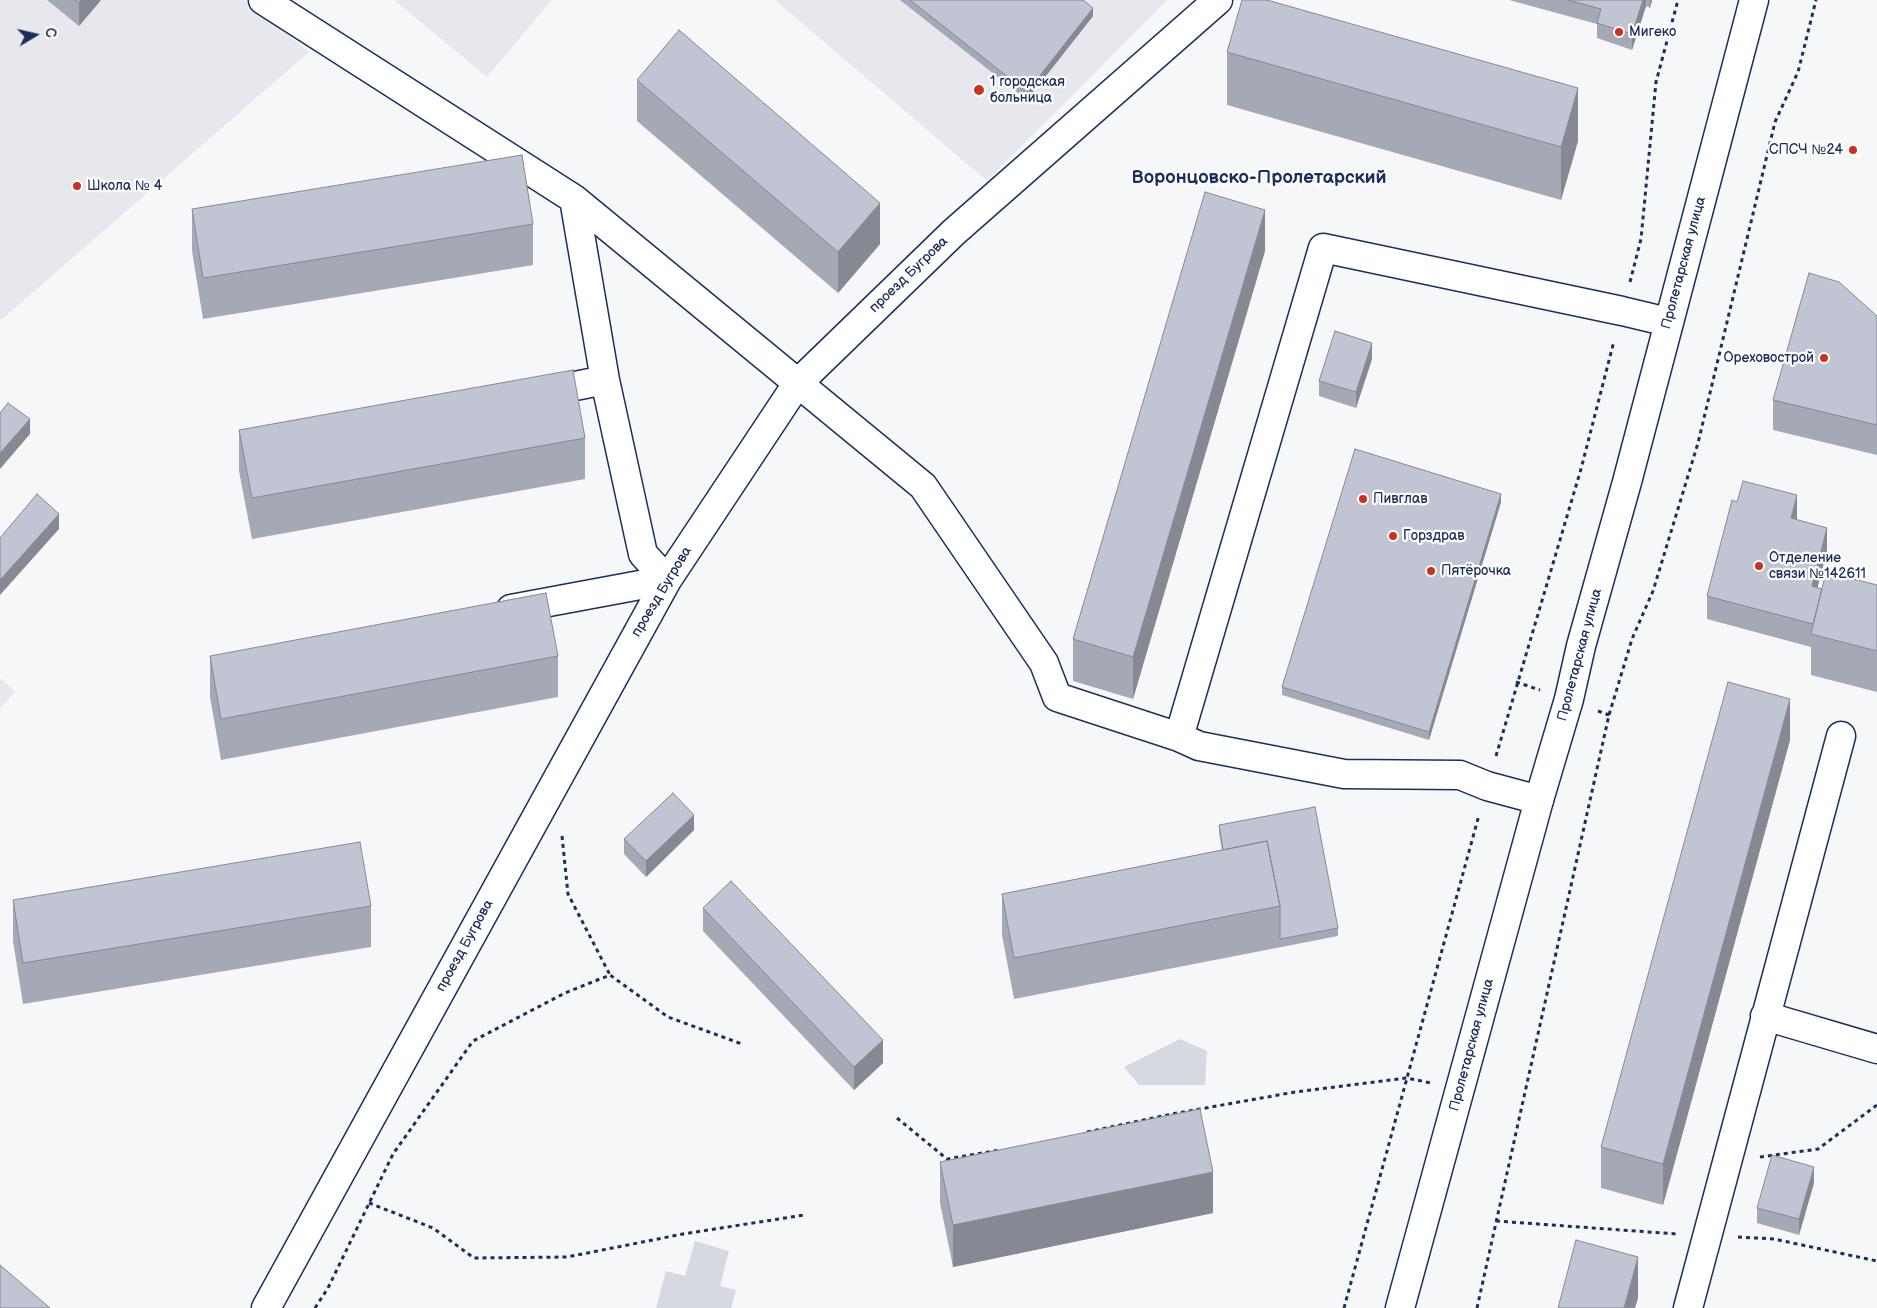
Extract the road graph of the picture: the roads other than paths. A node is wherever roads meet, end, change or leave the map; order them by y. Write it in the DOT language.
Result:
graph roads {
  1 [pos="263,0"];
  2 [pos="1218,0"];
  3 [pos="1754,0"];
  4 [pos="574,200"];
  5 [pos="1668,322"];
  6 [pos="605,380"];
  7 [pos="797,384"];
  8 [pos="519,397"];
  9 [pos="667,580"];
  10 [pos="484,614"];
  11 [pos="1841,736"];
  12 [pos="1179,737"];
  13 [pos="1539,800"];
  14 [pos="1765,1016"];
  15 [pos="1877,1049"];
  16 [pos="266,1308"];
  17 [pos="1400,1308"];
  18 [pos="1688,1308"];
  1 -- 4 [label="street"];
  2 -- 7 [label="street, проезд Бугрова"];
  3 -- 5 [label="street, Пролетарская улица"];
  4 -- 6 [label="street"];
  4 -- 7 [label="street"];
  5 -- 12 [label="street"];
  5 -- 13 [label="street, Пролетарская улица"];
  6 -- 8 [label="street"];
  6 -- 9 [label="street"];
  7 -- 9 [label="street, проезд Бугрова"];
  7 -- 12 [label="street"];
  9 -- 10 [label="street"];
  9 -- 16 [label="street, проезд Бугрова"];
  11 -- 14 [label="street"];
  12 -- 13 [label="street"];
  13 -- 17 [label="street, Пролетарская улица"];
  14 -- 15 [label="street"];
  14 -- 18 [label="street"];
}
